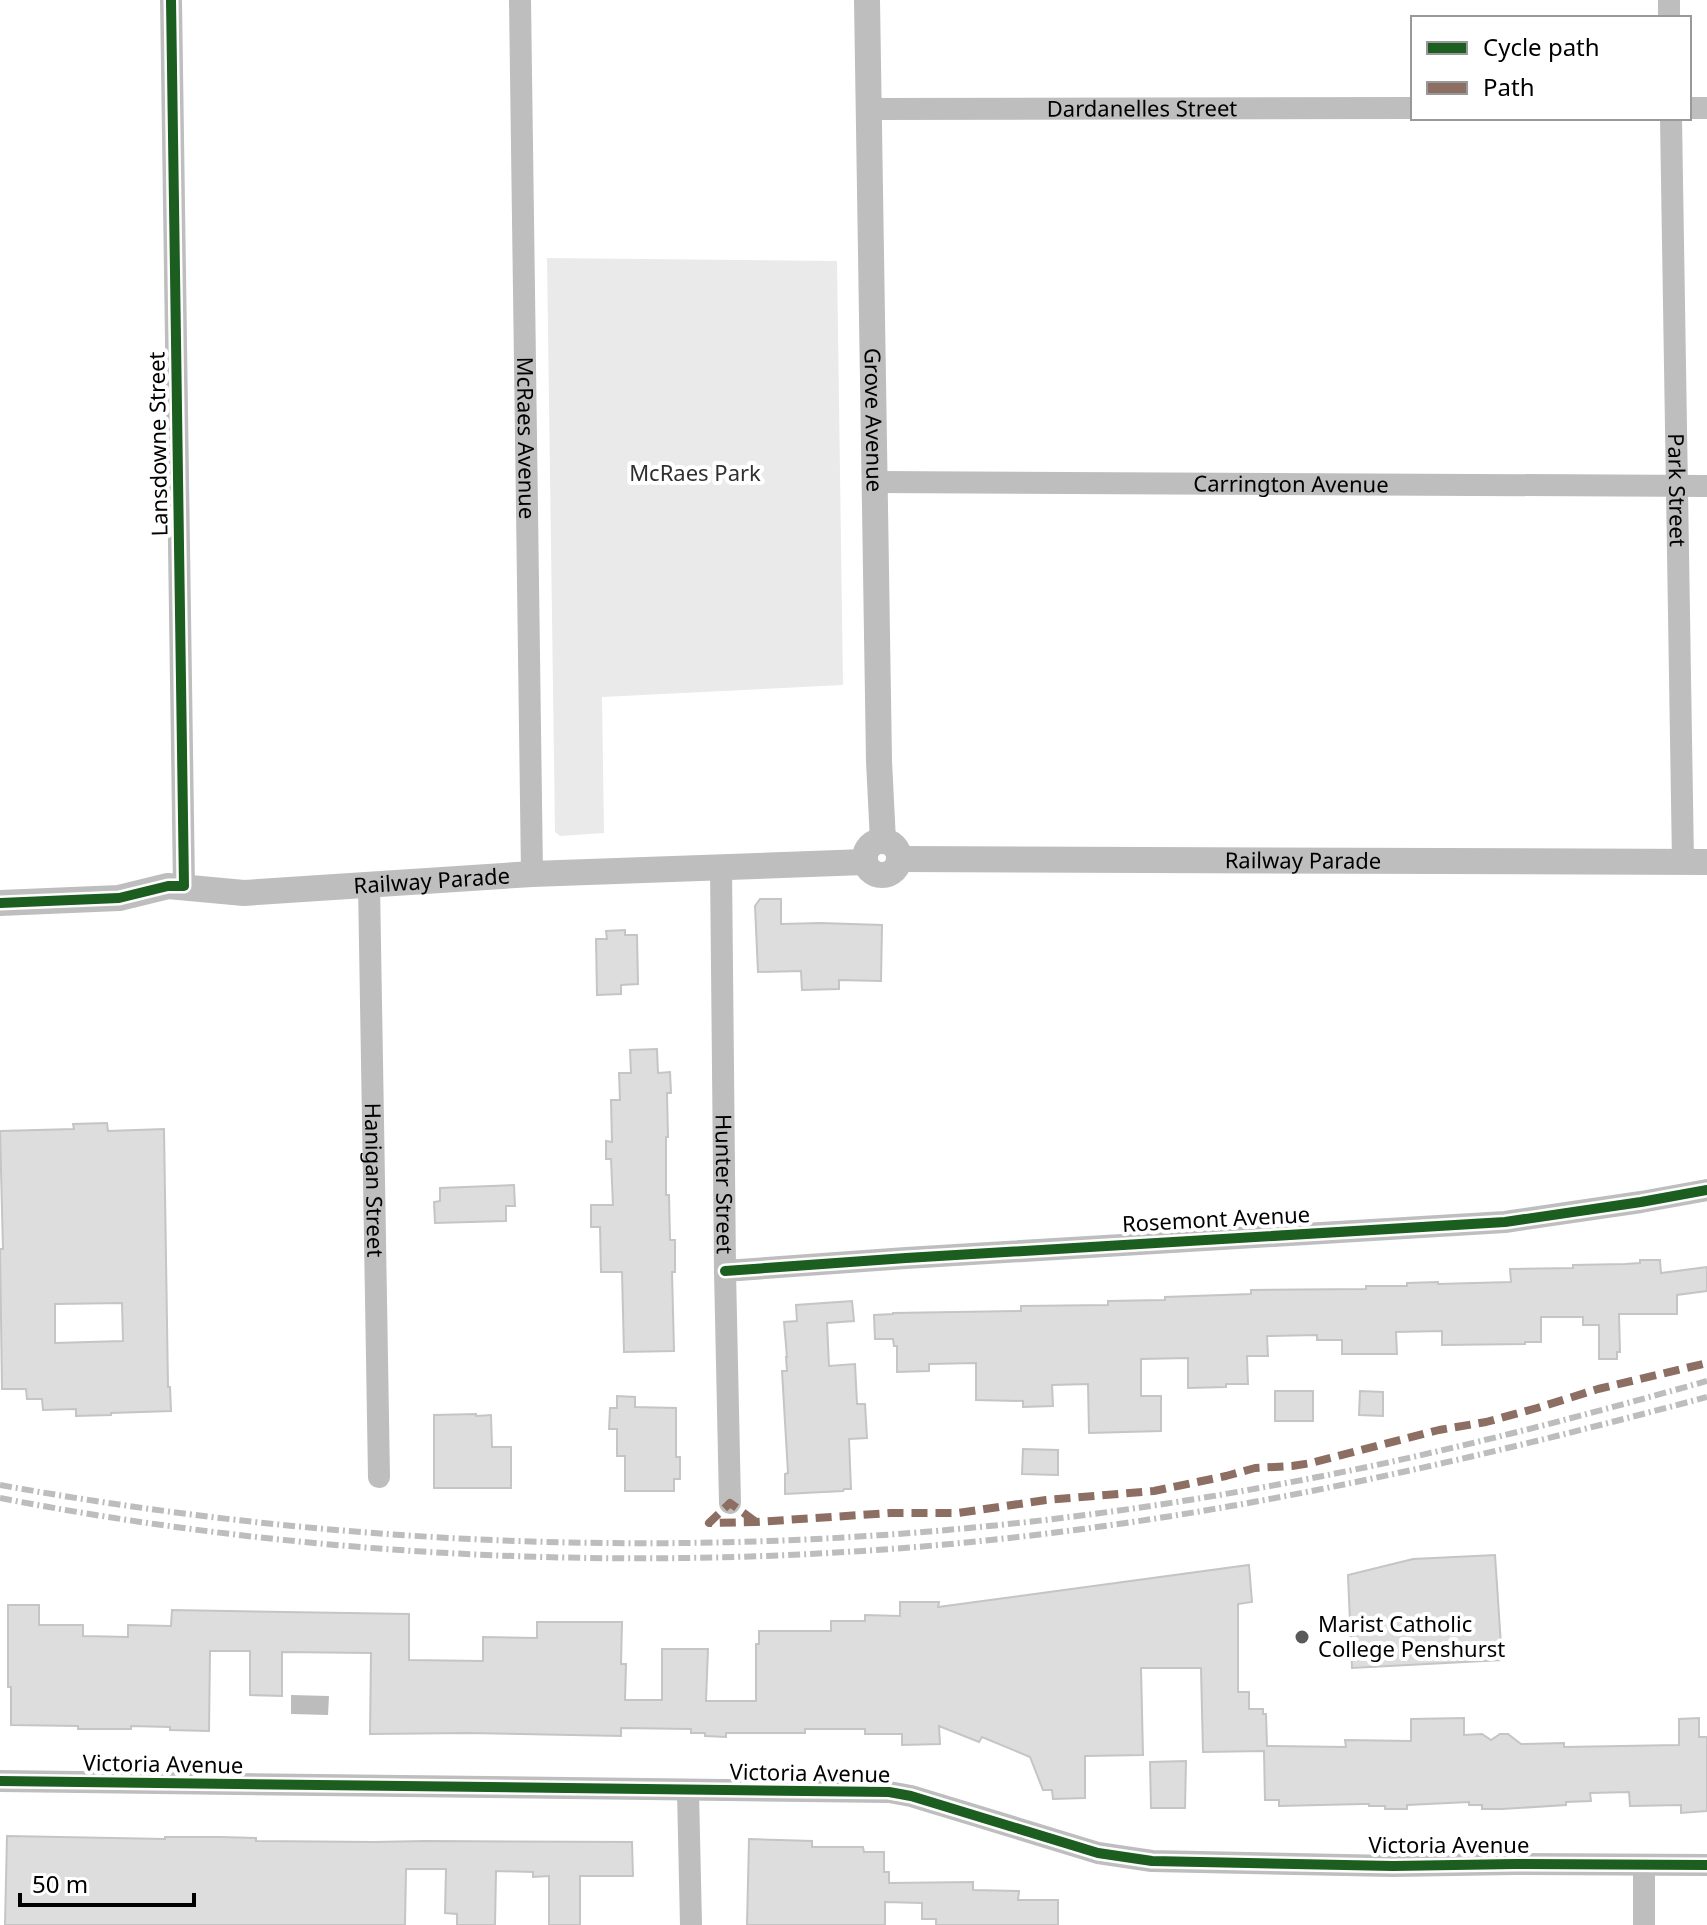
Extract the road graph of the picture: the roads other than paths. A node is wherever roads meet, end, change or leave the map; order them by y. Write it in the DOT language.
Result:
graph roads {
  1 [pos="171,0"];
  2 [pos="520,0"];
  3 [pos="867,0"];
  4 [pos="1411,108"];
  5 [pos="870,109"];
  6 [pos="1671,120"];
  7 [pos="875,482"];
  8 [pos="1677,486"];
  9 [pos="1707,486"];
  10 [pos="891,850"];
  11 [pos="1695,862"];
  12 [pos="721,866"];
  13 [pos="532,874"];
  14 [pos="369,884"];
  15 [pos="184,886"];
  16 [pos="0,903"];
  17 [pos="1707,1190"];
  18 [pos="725,1271"];
  19 [pos="379,1477"];
  20 [pos="730,1503"];
  21 [pos="0,1781"];
  22 [pos="688,1791"];
  23 [pos="1644,1865"];
  24 [pos="1707,1865"];
  25 [pos="691,1925"];
  26 [pos="1644,1925"];
  1 -- 15 [label="street, Lansdowne Street"];
  2 -- 13 [label="street, McRaes Avenue"];
  3 -- 5 [label="street, Grove Avenue"];
  4 -- 5 [label="street, Dardanelles Street"];
  5 -- 7 [label="street, Grove Avenue"];
  6 -- 8 [label="street, Park Street"];
  7 -- 8 [label="street, Carrington Avenue"];
  7 -- 10 [label="street, Grove Avenue"];
  8 -- 9 [label="street, Carrington Avenue"];
  8 -- 11 [label="street, Park Street"];
  10 -- 11 [label="street, Railway Parade"];
  10 -- 12 [label="street, Railway Parade"];
  12 -- 13 [label="street, Railway Parade"];
  12 -- 18 [label="street, Hunter Street"];
  13 -- 14 [label="street, Railway Parade"];
  14 -- 15 [label="street, Railway Parade"];
  14 -- 19 [label="street, Hanigan Street"];
  15 -- 16 [label="street, Railway Parade"];
  17 -- 18 [label="street, Rosemont Avenue"];
  18 -- 20 [label="street, Hunter Street"];
  21 -- 22 [label="street, Victoria Avenue"];
  22 -- 23 [label="street, Victoria Avenue"];
  22 -- 25 [label="street"];
  23 -- 24 [label="street, Victoria Avenue"];
  23 -- 26 [label="street"];
}
